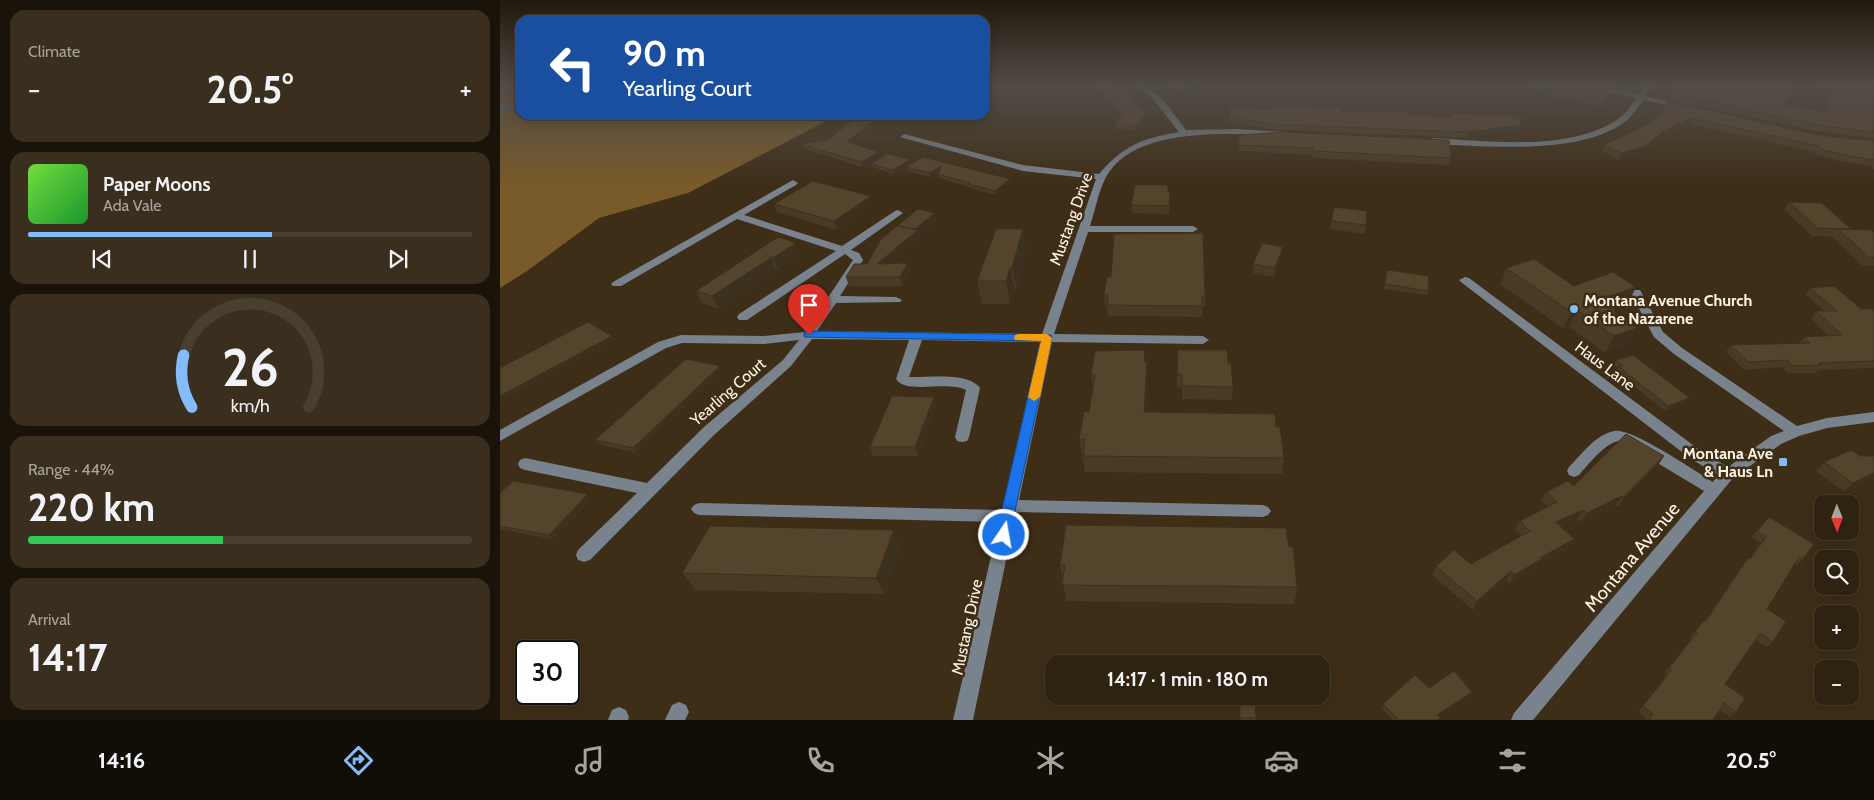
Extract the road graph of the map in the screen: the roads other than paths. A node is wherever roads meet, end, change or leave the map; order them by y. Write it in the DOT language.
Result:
graph roads {
  1 [pos="1174,120"];
  2 [pos="1623,120"];
  3 [pos="1184,133"];
  4 [pos="1294,134"];
  5 [pos="904,137"];
  6 [pos="1423,140"];
  7 [pos="1101,177"];
  8 [pos="794,183"];
  9 [pos="898,214"];
  10 [pos="737,216"];
  11 [pos="1083,229"];
  12 [pos="1193,229"];
  13 [pos="843,250"];
  14 [pos="1465,280"];
  15 [pos="617,284"];
  16 [pos="1636,292"];
  17 [pos="833,299"];
  18 [pos="896,300"];
  19 [pos="743,316"];
  20 [pos="809,335"];
  21 [pos="916,336"];
  22 [pos="1047,338"];
  23 [pos="1203,340"];
  24 [pos="1874,416"];
  25 [pos="1795,432"];
  26 [pos="500,436"];
  27 [pos="962,437"];
  28 [pos="525,464"];
  29 [pos="1574,471"];
  30 [pos="1728,474"];
  31 [pos="650,490"];
  32 [pos="1714,490"];
  33 [pos="699,510"];
  34 [pos="1009,511"];
  35 [pos="1262,511"];
  36 [pos="584,556"];
  37 [pos="963,720"];
  38 [pos="1521,720"];
  1 -- 3 [label="street"];
  2 -- 6 [label="street"];
  3 -- 4 [label="street, Mustang Drive"];
  3 -- 7 [label="street, Mustang Drive"];
  5 -- 7 [label="street"];
  7 -- 11 [label="street, Mustang Drive"];
  8 -- 10 [label="street"];
  9 -- 13 [label="street"];
  10 -- 13 [label="street"];
  10 -- 15 [label="street"];
  11 -- 12 [label="street"];
  11 -- 22 [label="street, Mustang Drive"];
  13 -- 17 [label="street, Yearling Court"];
  13 -- 19 [label="street"];
  14 -- 30 [label="street, Haus Lane"];
  16 -- 25 [label="street"];
  17 -- 18 [label="street"];
  17 -- 20 [label="street, Yearling Court"];
  20 -- 21 [label="street"];
  20 -- 26 [label="street"];
  20 -- 31 [label="street, Yearling Court"];
  21 -- 22 [label="street"];
  21 -- 27 [label="street"];
  22 -- 23 [label="street"];
  22 -- 34 [label="street, Mustang Drive"];
  24 -- 25 [label="street, Montana Avenue"];
  25 -- 30 [label="street, Montana Avenue"];
  28 -- 31 [label="street"];
  29 -- 32 [label="street"];
  30 -- 32 [label="street, Montana Avenue"];
  31 -- 36 [label="street, Yearling Court"];
  32 -- 38 [label="street, Montana Avenue"];
  33 -- 34 [label="street"];
  34 -- 35 [label="street"];
  34 -- 37 [label="street, Mustang Drive"];
}
